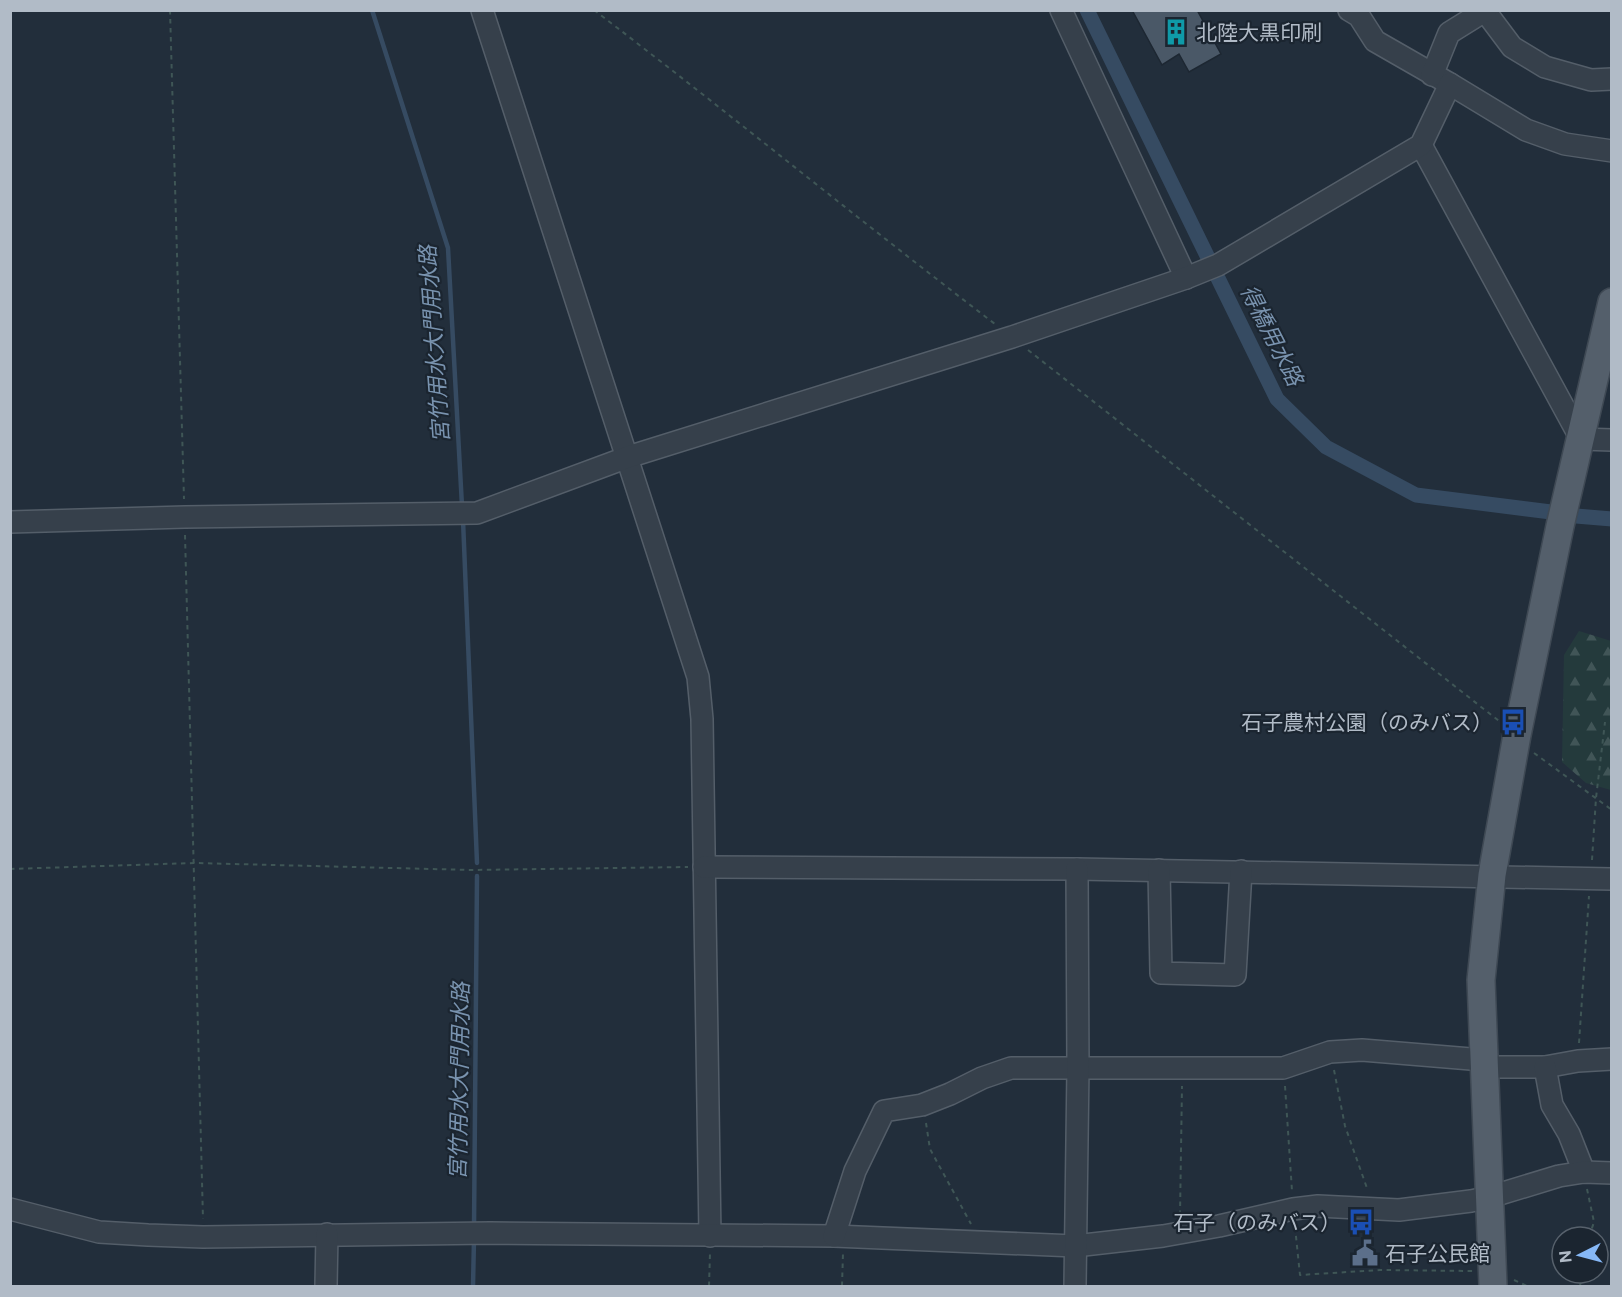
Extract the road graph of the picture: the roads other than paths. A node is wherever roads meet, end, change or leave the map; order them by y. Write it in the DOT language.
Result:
graph roads {
  1 [pos="482,10"];
  2 [pos="1061,10"];
  3 [pos="1349,10"];
  4 [pos="1485,11"];
  5 [pos="1441,79"];
  6 [pos="1611,79"];
  7 [pos="1421,145"];
  8 [pos="1611,151"];
  9 [pos="1202,271"];
  10 [pos="1611,302"];
  11 [pos="1581,439"];
  12 [pos="1611,440"];
  13 [pos="628,457"];
  14 [pos="10,522"];
  15 [pos="704,867"];
  16 [pos="1077,868"];
  17 [pos="1159,870"];
  18 [pos="1241,871"];
  19 [pos="1492,875"];
  20 [pos="1611,879"];
  21 [pos="1611,1059"];
  22 [pos="1484,1063"];
  23 [pos="1545,1067"];
  24 [pos="1078,1068"];
  25 [pos="1584,1172"];
  26 [pos="1611,1173"];
  27 [pos="1491,1197"];
  28 [pos="10,1209"];
  29 [pos="327,1234"];
  30 [pos="710,1236"];
  31 [pos="838,1236"];
  32 [pos="1075,1246"];
  33 [pos="326,1287"];
  34 [pos="1075,1287"];
  35 [pos="1493,1287"];
  1 -- 13 [label="street"];
  2 -- 9 [label="street"];
  3 -- 5 [label="street"];
  4 -- 5 [label="street"];
  4 -- 6 [label="street"];
  5 -- 7 [label="street"];
  5 -- 8 [label="street"];
  7 -- 9 [label="street"];
  7 -- 11 [label="street"];
  9 -- 13 [label="street"];
  10 -- 11 [label="main road"];
  11 -- 12 [label="street"];
  11 -- 19 [label="main road"];
  13 -- 14 [label="street"];
  13 -- 15 [label="street"];
  15 -- 16 [label="street"];
  15 -- 30 [label="street"];
  16 -- 17 [label="street"];
  16 -- 24 [label="street"];
  17 -- 18 [label="street"];
  17 -- 18 [label="street"];
  18 -- 19 [label="street"];
  19 -- 20 [label="street"];
  19 -- 22 [label="main road"];
  21 -- 23 [label="street"];
  22 -- 23 [label="street"];
  22 -- 24 [label="street"];
  22 -- 27 [label="main road"];
  23 -- 25 [label="street"];
  24 -- 31 [label="street"];
  24 -- 32 [label="street"];
  25 -- 26 [label="street"];
  25 -- 27 [label="street"];
  27 -- 32 [label="street"];
  27 -- 35 [label="main road"];
  28 -- 29 [label="street"];
  29 -- 30 [label="street"];
  29 -- 33 [label="street"];
  30 -- 31 [label="street"];
  31 -- 32 [label="street"];
  32 -- 34 [label="street"];
}
